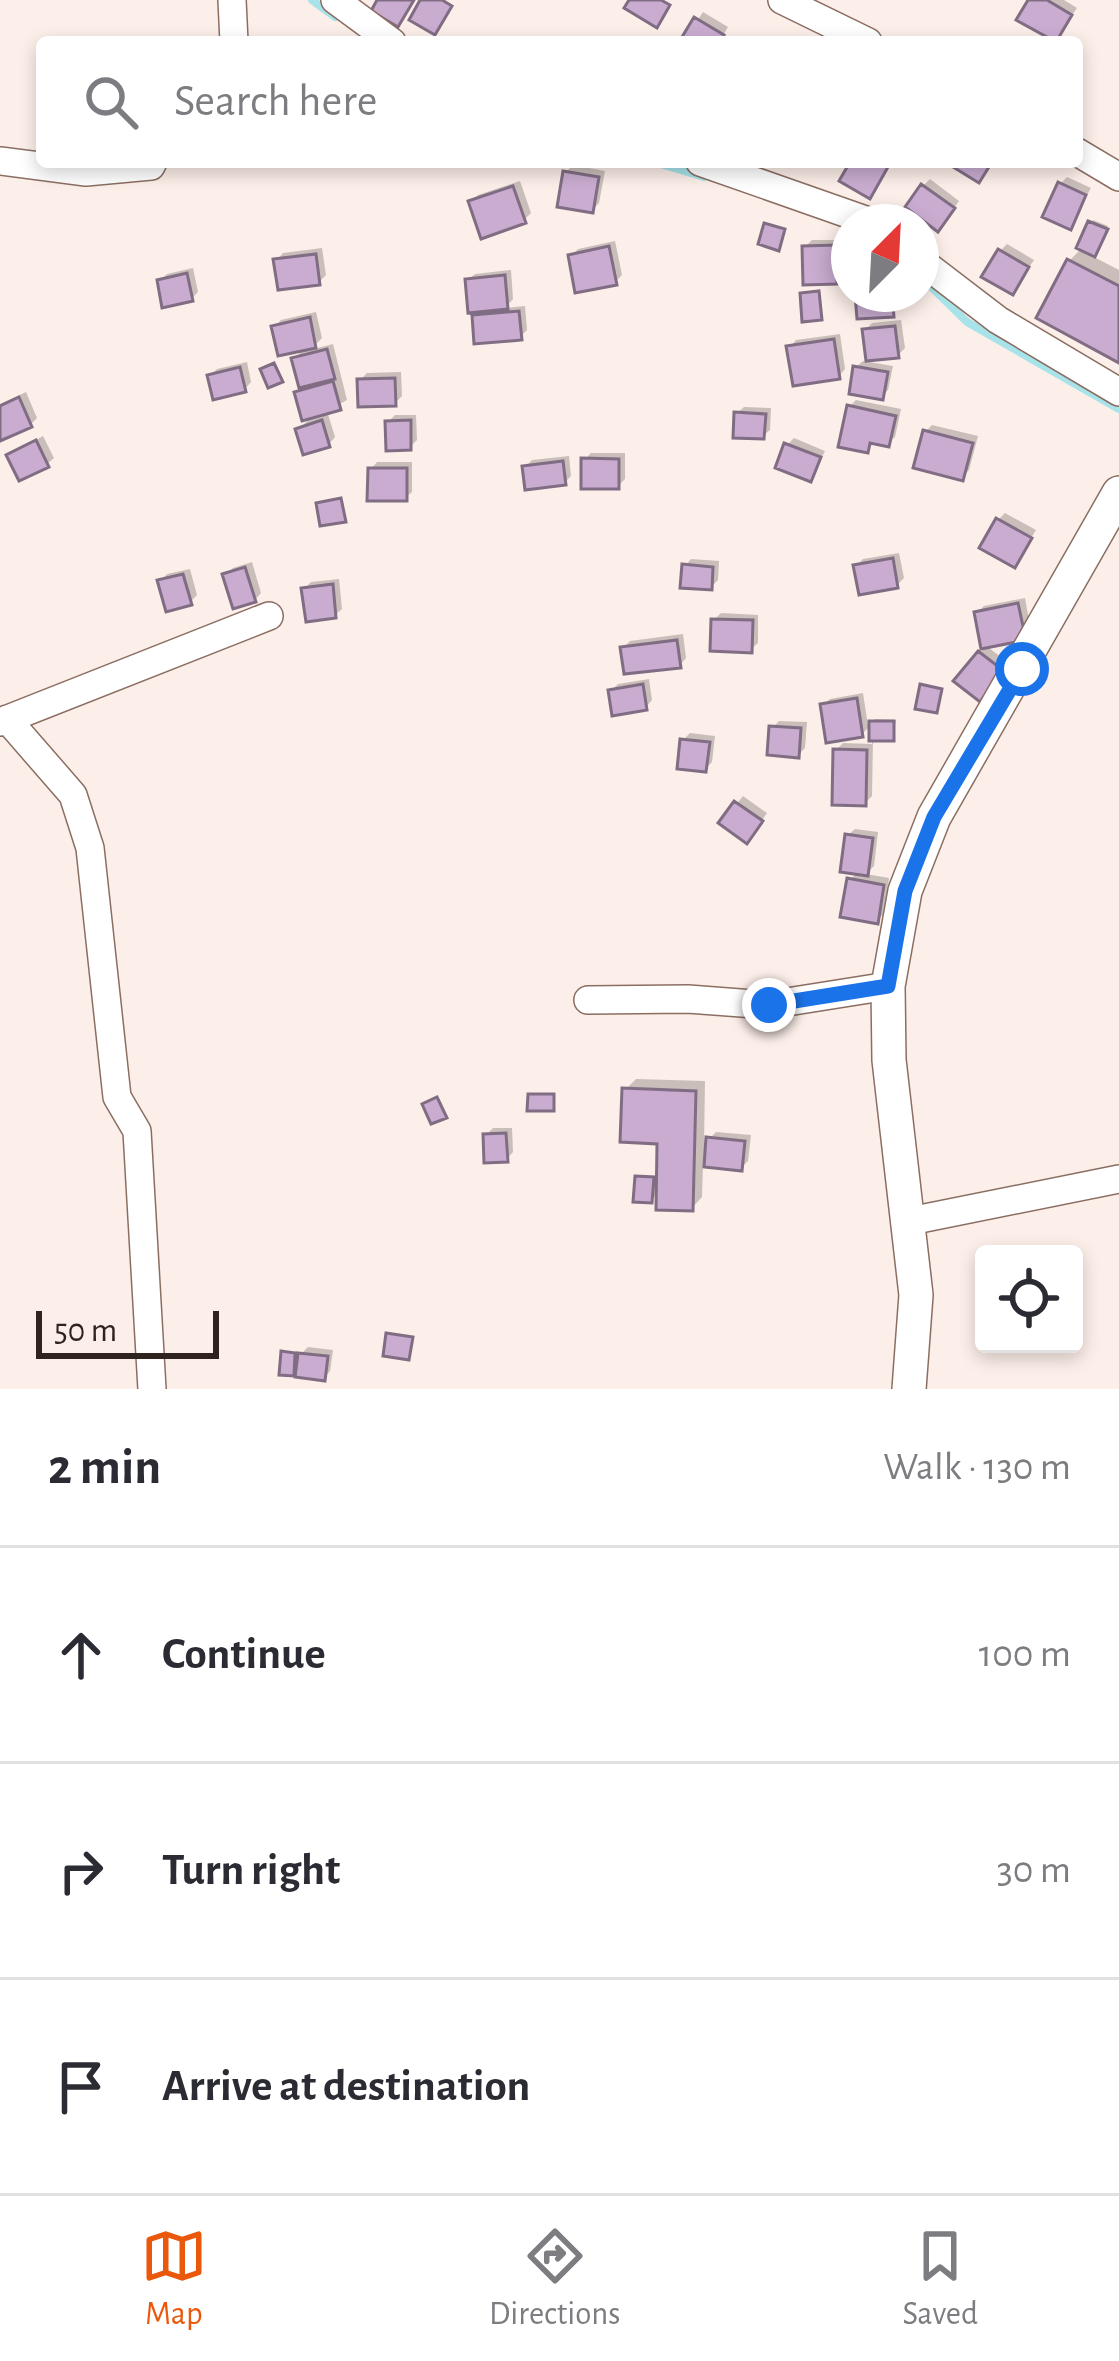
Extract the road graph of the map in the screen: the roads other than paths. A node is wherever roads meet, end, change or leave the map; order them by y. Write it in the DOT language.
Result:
graph roads {
  1 [pos="232,0"];
  2 [pos="335,0"];
  3 [pos="782,0"];
  4 [pos="234,36"];
  5 [pos="384,36"];
  6 [pos="856,36"];
  7 [pos="1083,155"];
  8 [pos="0,161"];
  9 [pos="36,166"];
  10 [pos="55,168"];
  11 [pos="129,168"];
  12 [pos="717,168"];
  13 [pos="1119,176"];
  14 [pos="831,208"];
  15 [pos="939,275"];
  16 [pos="1119,392"];
  17 [pos="1119,493"];
  18 [pos="269,616"];
  19 [pos="3,720"];
  20 [pos="888,986"];
  21 [pos="588,1000"];
  22 [pos="1119,1179"];
  23 [pos="905,1222"];
  24 [pos="152,1389"];
  25 [pos="909,1389"];
  1 -- 4 [label="street"];
  2 -- 5 [label="street"];
  3 -- 6 [label="street"];
  7 -- 13 [label="street"];
  8 -- 9 [label="street"];
  10 -- 11 [label="street"];
  12 -- 14 [label="street"];
  15 -- 16 [label="street"];
  17 -- 20 [label="street"];
  18 -- 19 [label="street"];
  19 -- 24 [label="street"];
  20 -- 21 [label="street"];
  20 -- 23 [label="street"];
  22 -- 23 [label="street"];
  23 -- 25 [label="street"];
}
